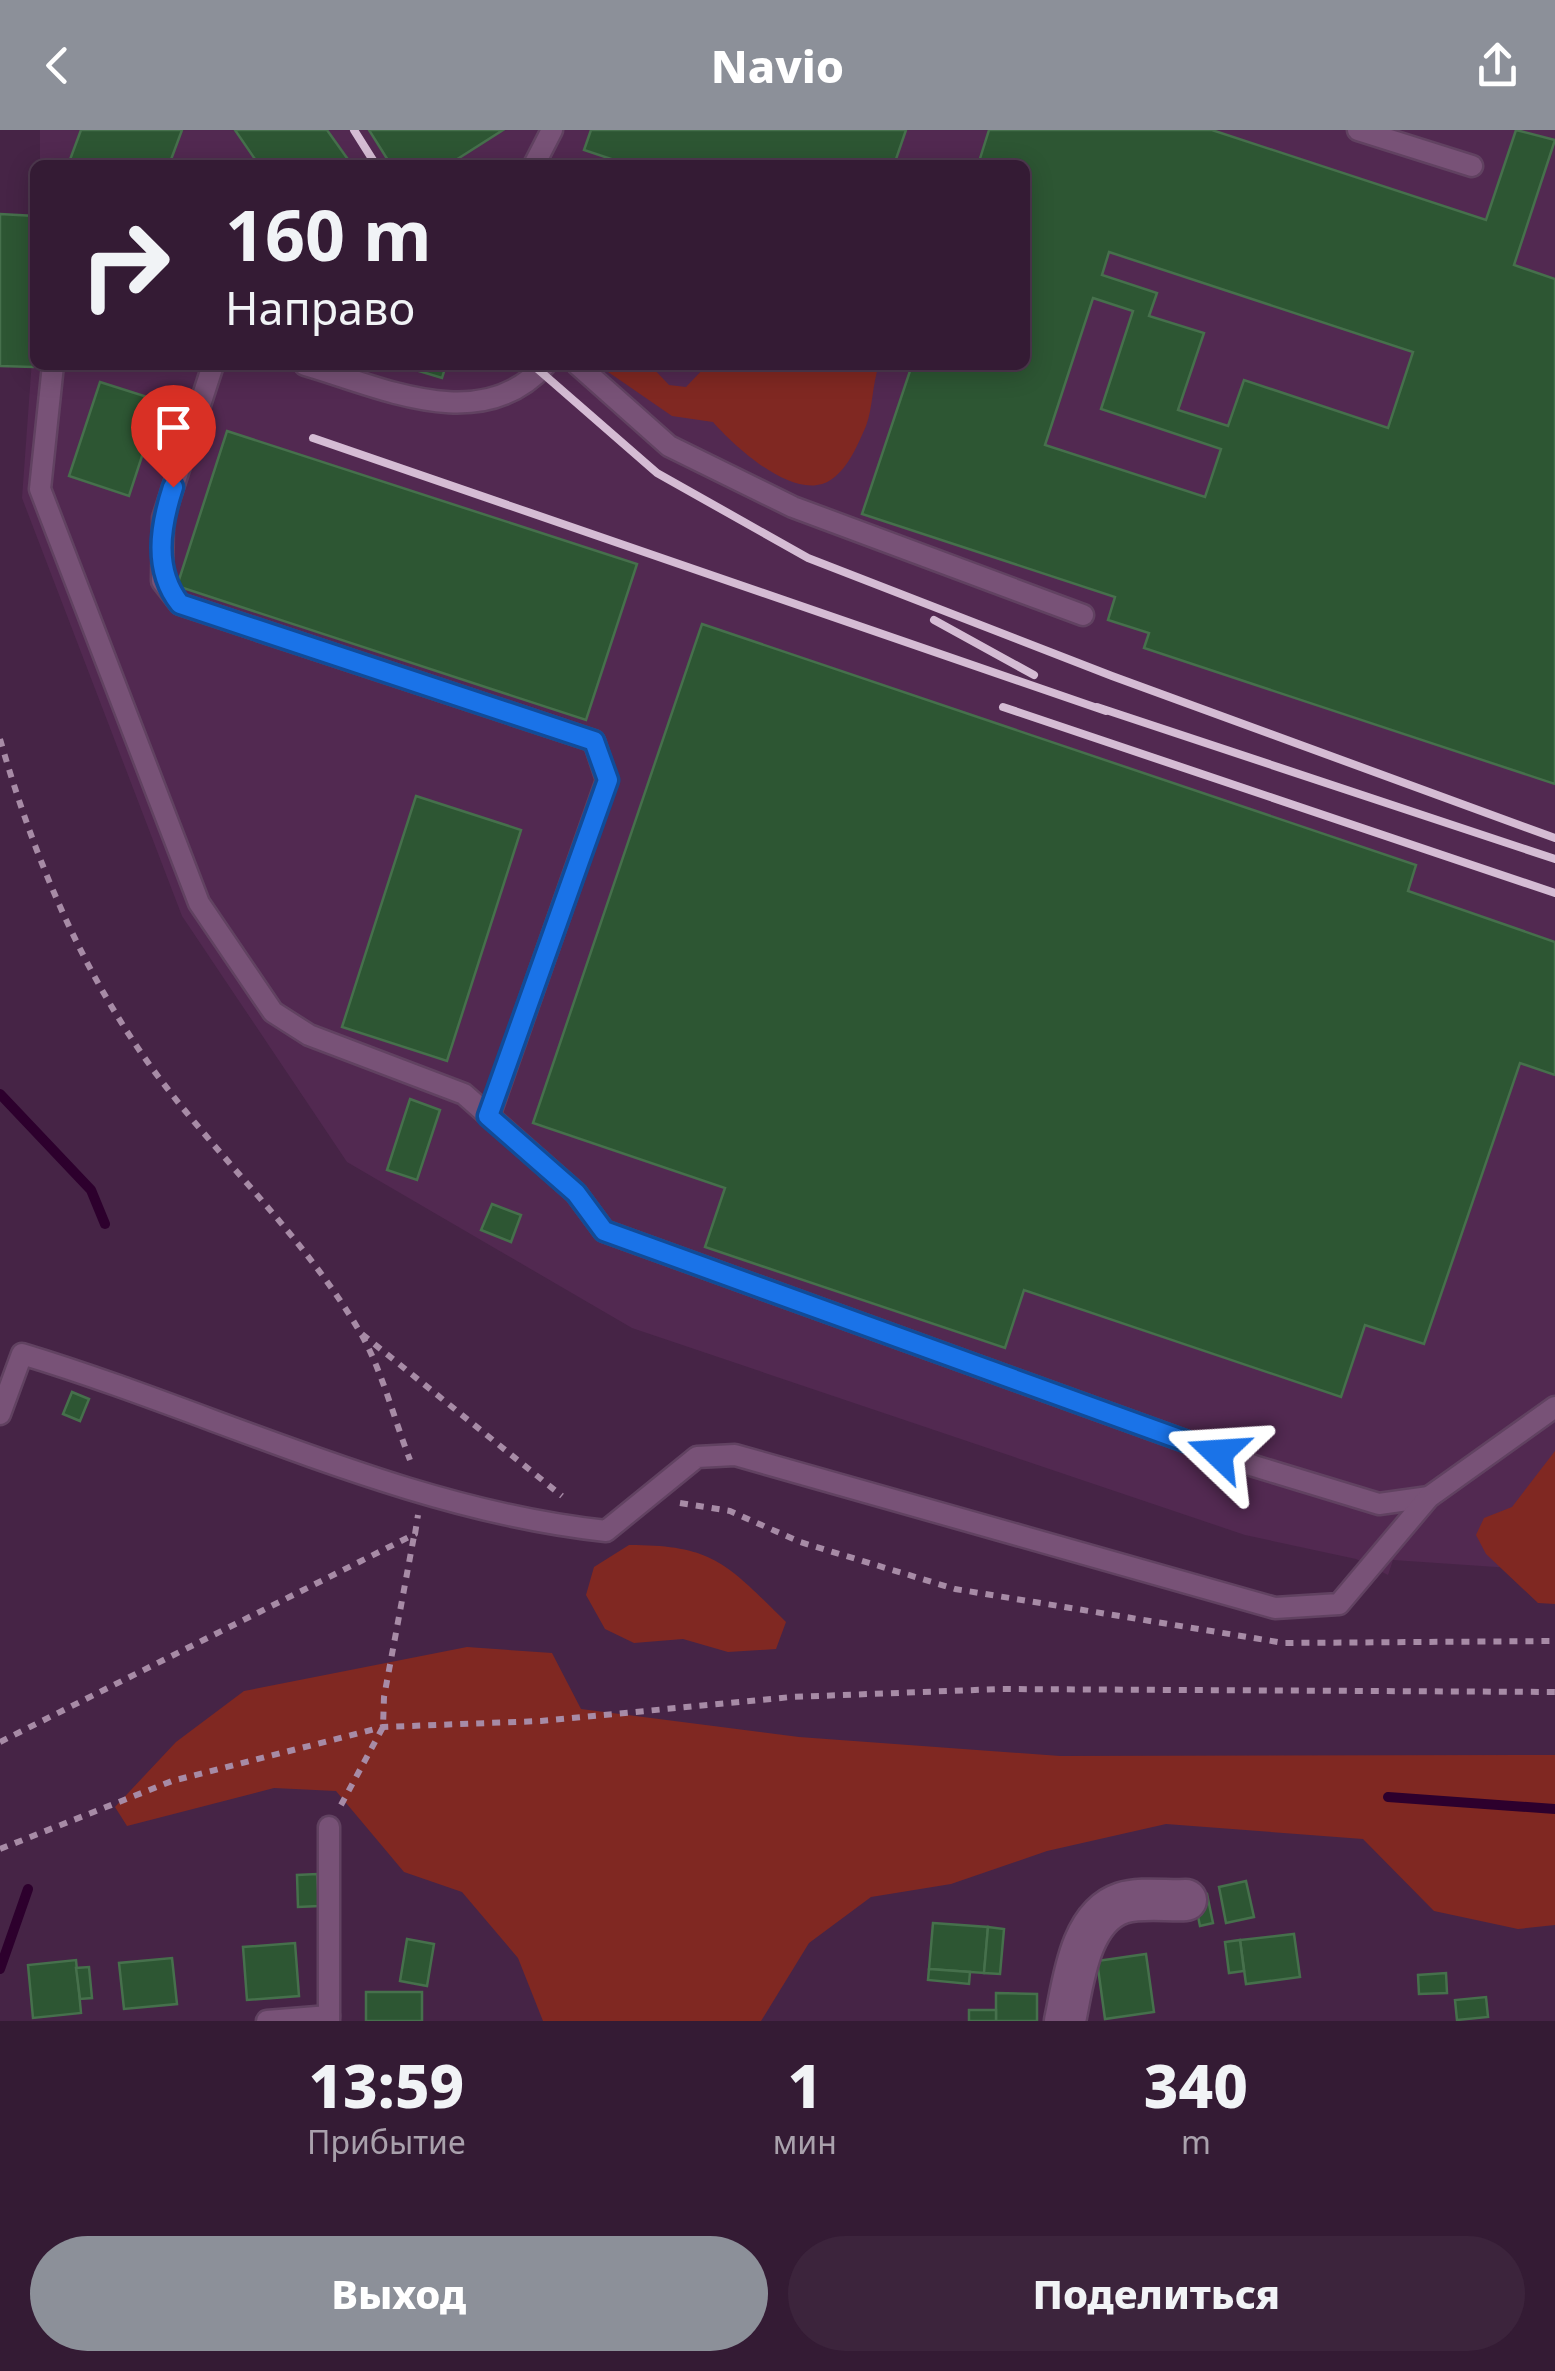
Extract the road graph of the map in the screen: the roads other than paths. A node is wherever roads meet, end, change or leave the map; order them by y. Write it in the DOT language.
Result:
graph roads {
  1 [pos="552,130"];
  2 [pos="1358,130"];
  3 [pos="537,160"];
  4 [pos="1472,166"];
  5 [pos="52,370"];
  6 [pos="211,370"];
  7 [pos="322,370"];
  8 [pos="538,370"];
  9 [pos="584,370"];
  10 [pos="1082,615"];
  11 [pos="488,1116"];
  12 [pos="1555,1407"];
  13 [pos="0,1414"];
  14 [pos="1430,1497"];
  15 [pos="329,1827"];
  16 [pos="1186,1900"];
  17 [pos="329,2018"];
  18 [pos="267,2021"];
  19 [pos="1065,2021"];
  1 -- 3 [label="lane"];
  2 -- 4 [label="lane"];
  5 -- 11 [label="lane"];
  6 -- 11 [label="lane"];
  7 -- 8 [label="lane"];
  9 -- 10 [label="lane"];
  11 -- 14 [label="lane"];
  12 -- 14 [label="lane"];
  13 -- 14 [label="lane"];
  15 -- 17 [label="lane"];
  16 -- 19 [label="street"];
  17 -- 18 [label="lane"];
}
